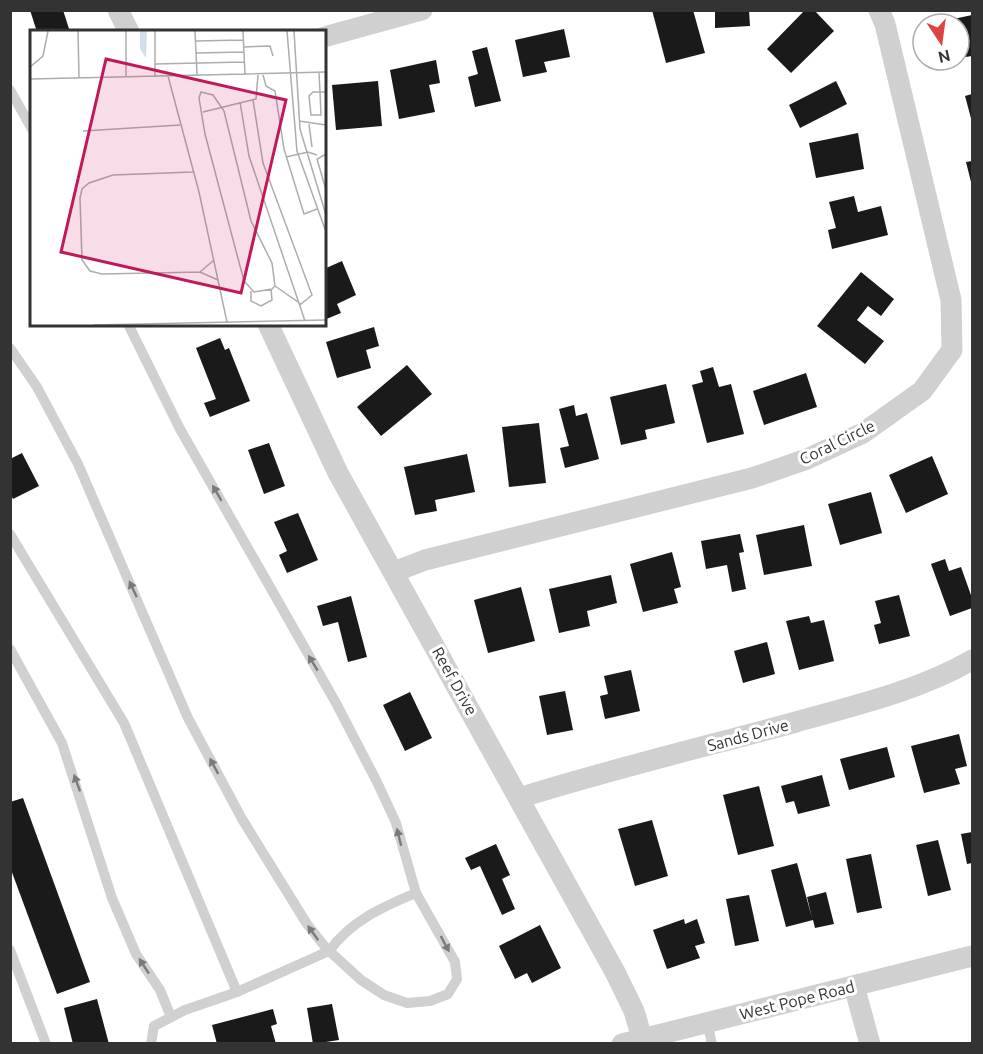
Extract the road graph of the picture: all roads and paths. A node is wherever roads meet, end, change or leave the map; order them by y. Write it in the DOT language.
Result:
graph roads {
  1 [pos="118,10"];
  2 [pos="422,10"];
  3 [pos="879,10"];
  4 [pos="128,30"];
  5 [pos="326,36"];
  6 [pos="10,90"];
  7 [pos="30,125"];
  8 [pos="129,326"];
  9 [pos="269,326"];
  10 [pos="10,348"];
  11 [pos="10,534"];
  12 [pos="394,572"];
  13 [pos="10,649"];
  14 [pos="972,660"];
  15 [pos="519,798"];
  16 [pos="416,893"];
  17 [pos="10,950"];
  18 [pos="329,951"];
  19 [pos="972,956"];
  20 [pos="854,986"];
  21 [pos="237,992"];
  22 [pos="171,1017"];
  23 [pos="707,1022"];
  24 [pos="632,1041"];
  25 [pos="46,1044"];
  26 [pos="151,1044"];
  27 [pos="712,1044"];
  28 [pos="870,1044"];
  1 -- 4 [label="street"];
  2 -- 5 [label="street"];
  3 -- 12 [label="street, Coral Circle"];
  6 -- 7 [label="lane"];
  16 -- 8 [label="lane, one-way"];
  9 -- 12 [label="street, Reef Drive"];
  18 -- 10 [label="lane, one-way"];
  11 -- 21 [label="lane"];
  12 -- 15 [label="street, Reef Drive"];
  22 -- 13 [label="lane, one-way"];
  14 -- 15 [label="street, Sands Drive"];
  15 -- 24 [label="street, Reef Drive"];
  16 -- 18 [label="lane"];
  16 -- 18 [label="lane, one-way"];
  17 -- 25 [label="lane"];
  18 -- 21 [label="lane"];
  19 -- 20 [label="street, West Pope Road"];
  20 -- 23 [label="street, West Pope Road"];
  20 -- 28 [label="street"];
  21 -- 22 [label="lane"];
  22 -- 26 [label="lane"];
  23 -- 24 [label="street, West Pope Road"];
  23 -- 27 [label="lane"];
}
